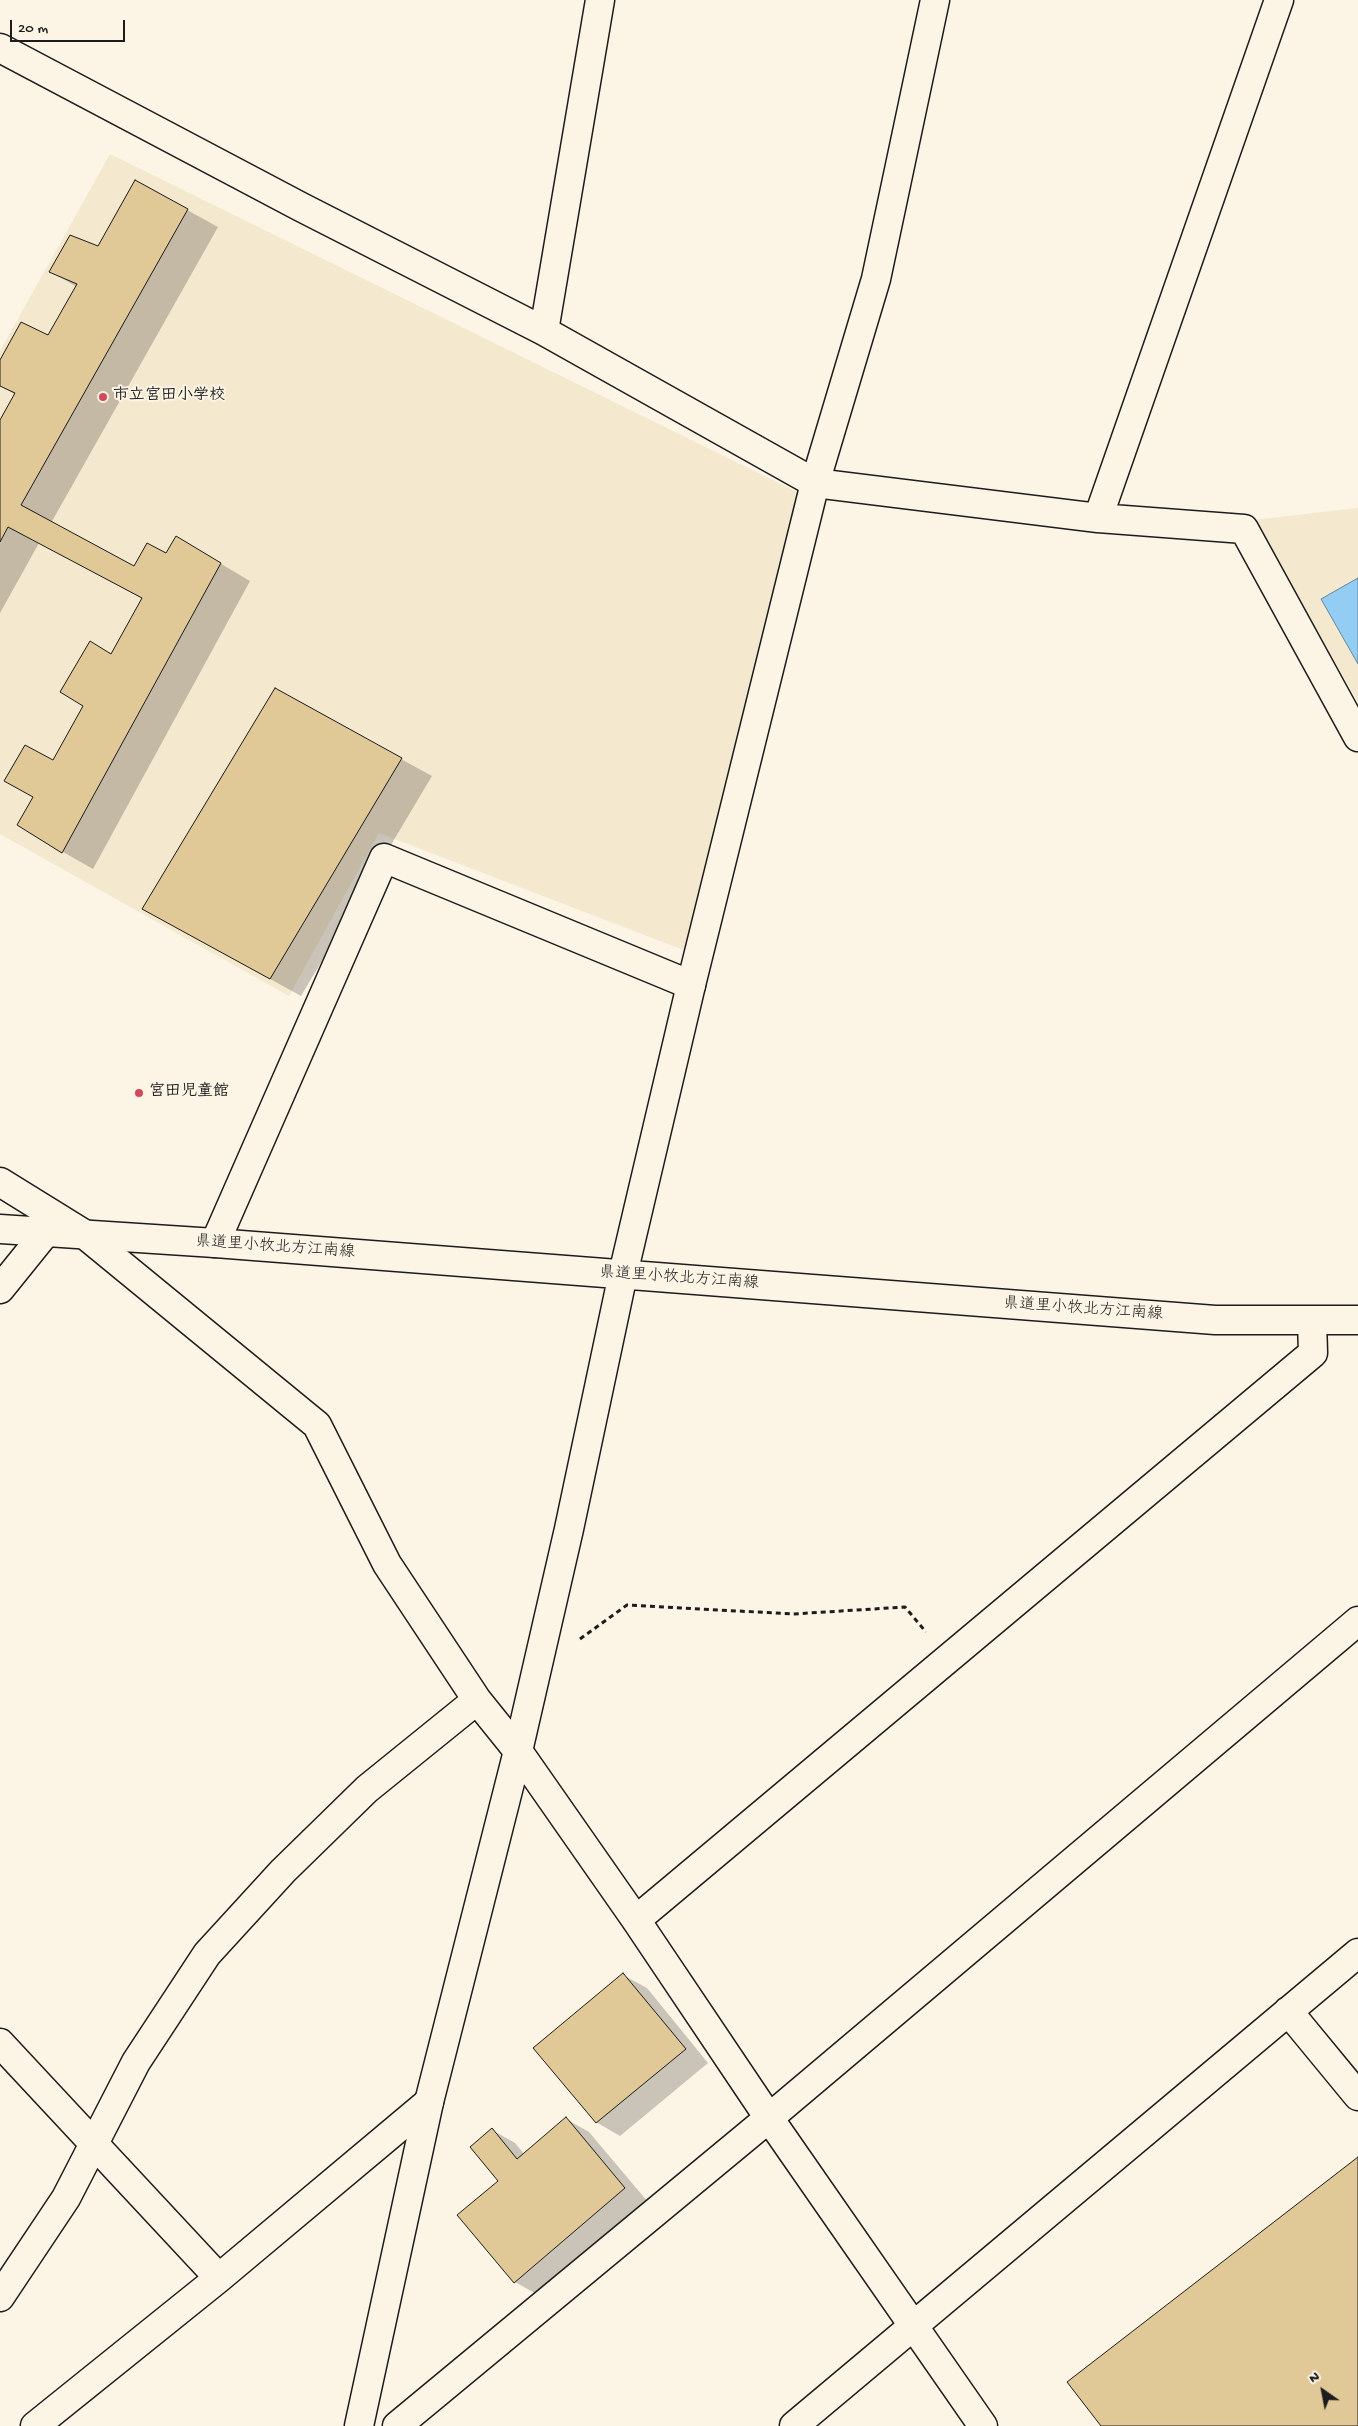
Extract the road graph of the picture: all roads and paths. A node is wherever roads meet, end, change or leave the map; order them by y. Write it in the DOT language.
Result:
graph roads {
  1 [pos="600,0"];
  2 [pos="935,0"];
  3 [pos="1279,0"];
  4 [pos="0,48"];
  5 [pos="544,331"];
  6 [pos="815,483"];
  7 [pos="1098,518"];
  8 [pos="1358,737"];
  9 [pos="691,985"];
  10 [pos="0,1182"];
  11 [pos="0,1229"];
  12 [pos="46,1232"];
  13 [pos="84,1234"];
  14 [pos="215,1243"];
  15 [pos="623,1274"];
  16 [pos="0,1289"];
  17 [pos="1358,1320"];
  18 [pos="1312,1321"];
  19 [pos="1358,1621"];
  20 [pos="543,1644"];
  21 [pos="949,1658"];
  22 [pos="477,1700"];
  23 [pos="518,1751"];
  24 [pos="636,1920"];
  25 [pos="1358,1953"];
  26 [pos="1288,2012"];
  27 [pos="0,2043"];
  28 [pos="1358,2096"];
  29 [pos="429,2102"];
  30 [pos="769,2118"];
  31 [pos="94,2142"];
  32 [pos="219,2278"];
  33 [pos="0,2297"];
  34 [pos="913,2325"];
  35 [pos="35,2426"];
  36 [pos="360,2426"];
  37 [pos="397,2426"];
  38 [pos="794,2426"];
  39 [pos="983,2426"];
  1 -- 5 [label="street"];
  2 -- 6 [label="street"];
  3 -- 7 [label="street"];
  4 -- 5 [label="street"];
  5 -- 6 [label="street"];
  6 -- 7 [label="street"];
  6 -- 9 [label="street"];
  7 -- 8 [label="street"];
  9 -- 14 [label="street"];
  9 -- 15 [label="street"];
  10 -- 13 [label="street"];
  11 -- 12 [label="street, 県道里小牧北方江南線"];
  12 -- 13 [label="street, 県道里小牧北方江南線"];
  12 -- 16 [label="street"];
  13 -- 14 [label="street, 県道里小牧北方江南線"];
  13 -- 22 [label="street"];
  14 -- 15 [label="street, 県道里小牧北方江南線"];
  15 -- 18 [label="street, 県道里小牧北方江南線"];
  15 -- 20 [label="street"];
  17 -- 18 [label="street, 県道里小牧北方江南線"];
  18 -- 21 [label="street"];
  19 -- 30 [label="street"];
  20 -- 21 [label="path"];
  20 -- 23 [label="street"];
  21 -- 24 [label="street"];
  22 -- 23 [label="street"];
  22 -- 31 [label="street"];
  23 -- 24 [label="street"];
  23 -- 29 [label="street"];
  24 -- 30 [label="street"];
  25 -- 26 [label="street"];
  26 -- 28 [label="street"];
  26 -- 34 [label="street"];
  27 -- 31 [label="street"];
  29 -- 32 [label="street"];
  29 -- 36 [label="street"];
  30 -- 34 [label="street"];
  30 -- 37 [label="street"];
  31 -- 32 [label="street"];
  31 -- 33 [label="street"];
  32 -- 35 [label="street"];
  34 -- 38 [label="street"];
  34 -- 39 [label="street"];
}
